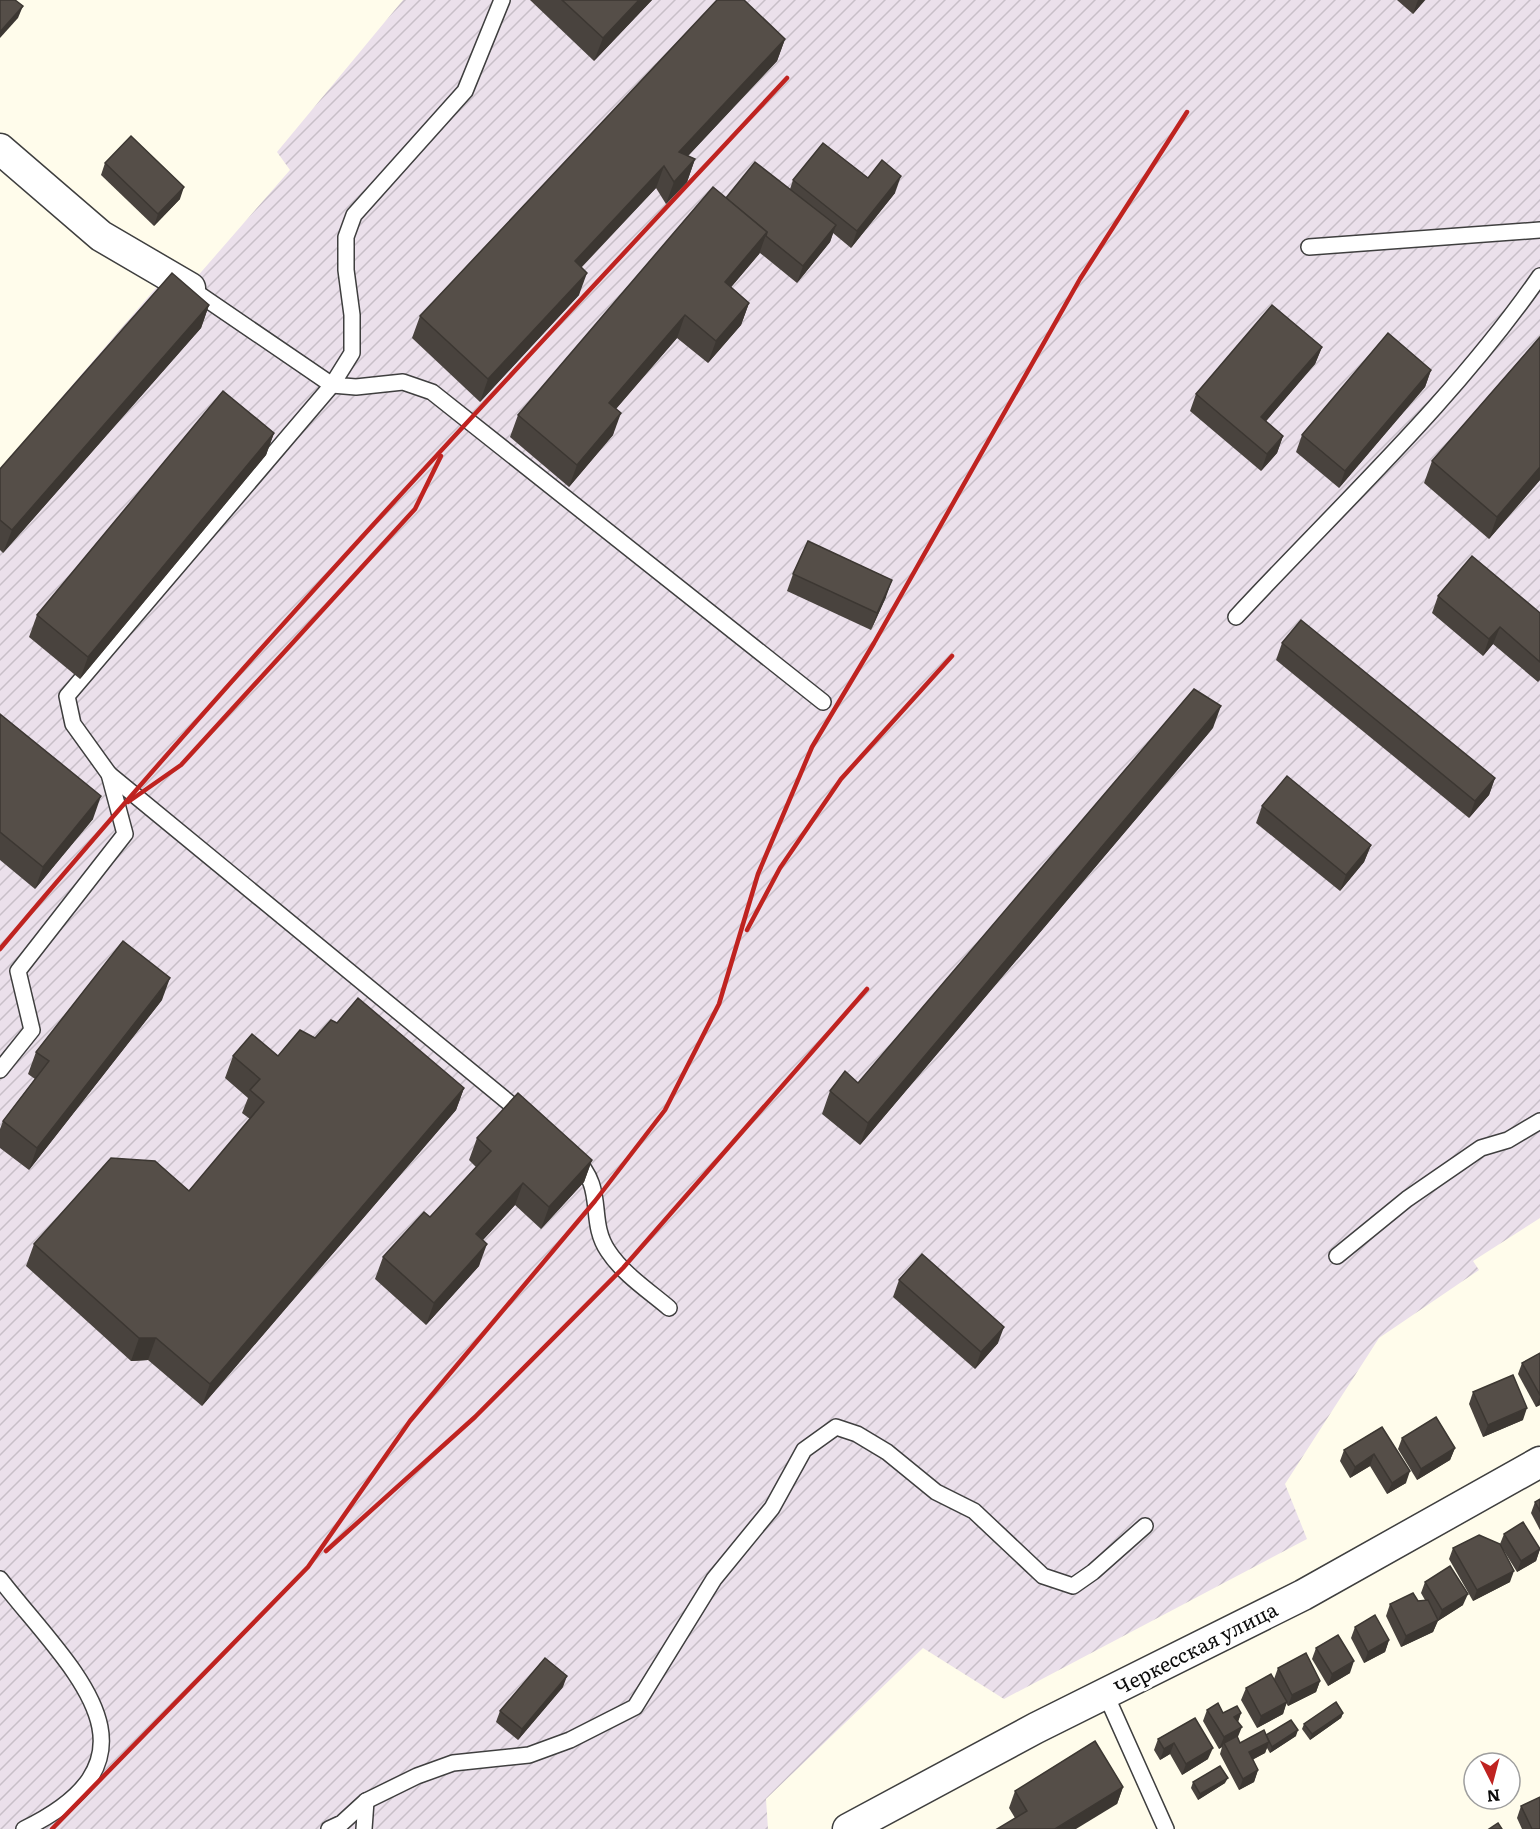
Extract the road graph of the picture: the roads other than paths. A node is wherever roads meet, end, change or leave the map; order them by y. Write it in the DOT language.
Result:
graph roads {
  1 [pos="502,0"];
  2 [pos="0,149"];
  3 [pos="1540,230"];
  4 [pos="1309,247"];
  5 [pos="1540,276"];
  6 [pos="190,288"];
  7 [pos="332,385"];
  8 [pos="1236,617"];
  9 [pos="823,702"];
  10 [pos="109,774"];
  11 [pos="0,1070"];
  12 [pos="1540,1120"];
  13 [pos="536,1125"];
  14 [pos="562,1148"];
  15 [pos="1337,1256"];
  16 [pos="669,1308"];
  17 [pos="1540,1462"];
  18 [pos="1144,1526"];
  19 [pos="0,1579"];
  20 [pos="1106,1695"];
  21 [pos="366,1802"];
  22 [pos="24,1829"];
  23 [pos="329,1829"];
  24 [pos="364,1829"];
  25 [pos="848,1829"];
  26 [pos="1166,1829"];
  1 -- 7 [label="lane"];
  2 -- 6 [label="street"];
  3 -- 4 [label="lane"];
  5 -- 8 [label="lane"];
  6 -- 7 [label="lane"];
  7 -- 9 [label="lane"];
  7 -- 10 [label="lane"];
  10 -- 11 [label="lane"];
  10 -- 13 [label="lane"];
  12 -- 15 [label="lane"];
  14 -- 16 [label="lane"];
  17 -- 20 [label="street, Черкесская улица"];
  18 -- 21 [label="lane"];
  19 -- 22 [label="lane"];
  20 -- 25 [label="street, Черкесская улица"];
  20 -- 26 [label="lane"];
  21 -- 23 [label="lane"];
  21 -- 24 [label="lane"];
}
